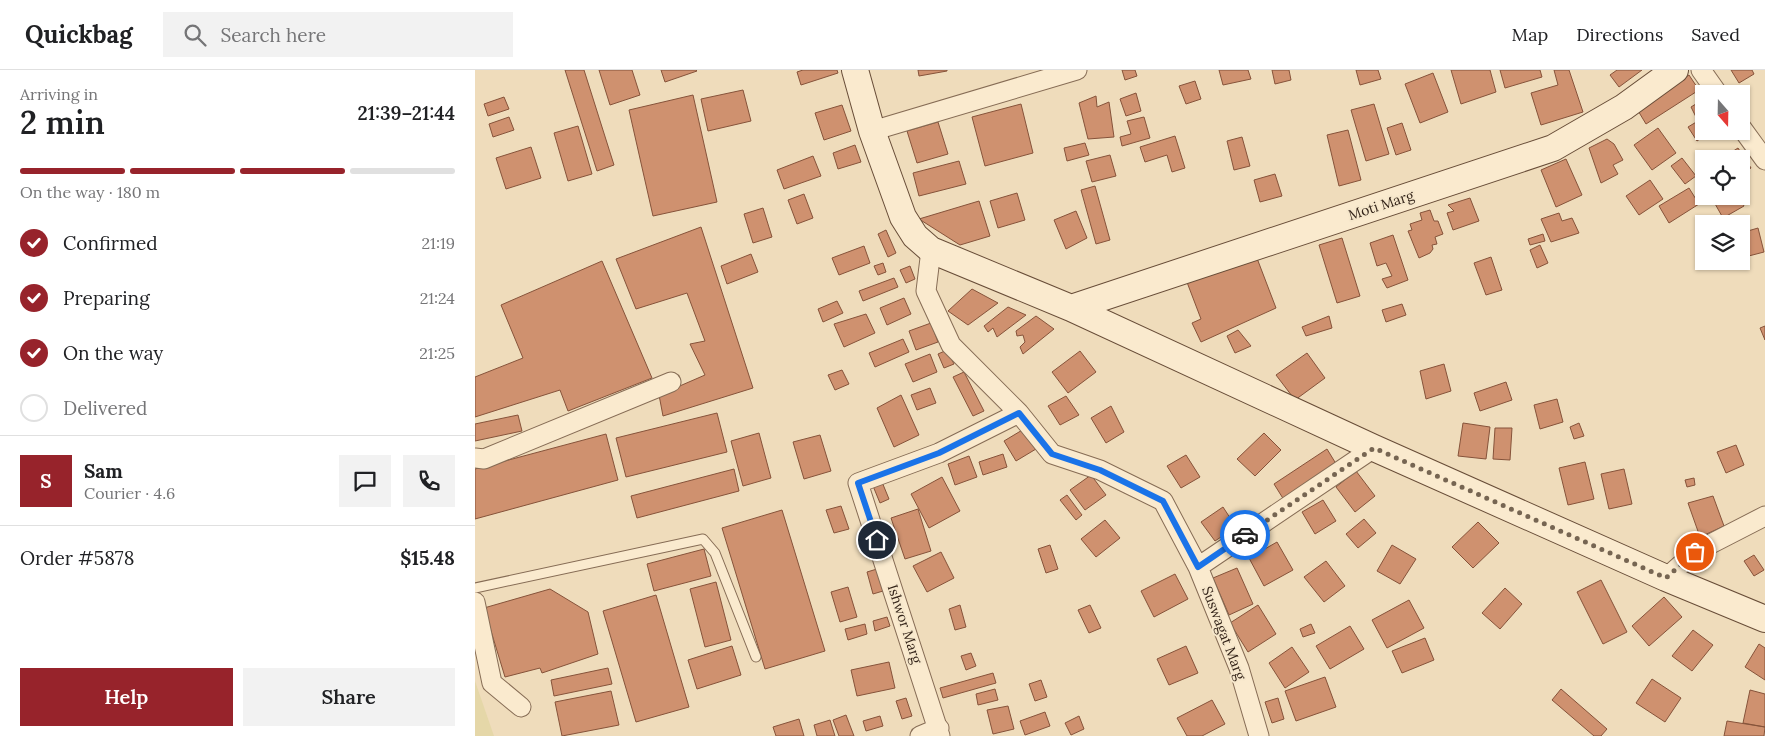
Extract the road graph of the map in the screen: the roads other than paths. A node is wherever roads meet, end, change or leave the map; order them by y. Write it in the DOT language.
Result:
graph roads {
  1 [pos="855,70"];
  2 [pos="1077,70"];
  3 [pos="1675,70"];
  4 [pos="1701,70"];
  5 [pos="1712,85"];
  6 [pos="873,131"];
  7 [pos="1750,139"];
  8 [pos="1765,160"];
  9 [pos="931,250"];
  10 [pos="1071,308"];
  11 [pos="671,382"];
  12 [pos="1019,413"];
  13 [pos="1374,448"];
  14 [pos="475,458"];
  15 [pos="1765,516"];
  16 [pos="1198,567"];
  17 [pos="1666,578"];
  18 [pos="475,588"];
  19 [pos="475,602"];
  20 [pos="1765,619"];
  21 [pos="756,657"];
  22 [pos="521,707"];
  23 [pos="940,732"];
  24 [pos="920,736"];
  25 [pos="1259,736"];
  1 -- 6 [label="street"];
  2 -- 6 [label="street"];
  3 -- 10 [label="street, Moti Marg"];
  4 -- 5 [label="street"];
  6 -- 9 [label="street"];
  7 -- 8 [label="street"];
  9 -- 10 [label="street"];
  9 -- 12 [label="street"];
  10 -- 13 [label="street"];
  11 -- 14 [label="street"];
  12 -- 16 [label="street, Suswagat Marg"];
  12 -- 23 [label="street, Ishwor Marg"];
  13 -- 16 [label="street"];
  13 -- 17 [label="street"];
  15 -- 17 [label="street"];
  16 -- 25 [label="street, Suswagat Marg"];
  17 -- 20 [label="street"];
  18 -- 21 [label="lane"];
  19 -- 22 [label="street"];
  23 -- 24 [label="street, Ishwor Marg"];
}
